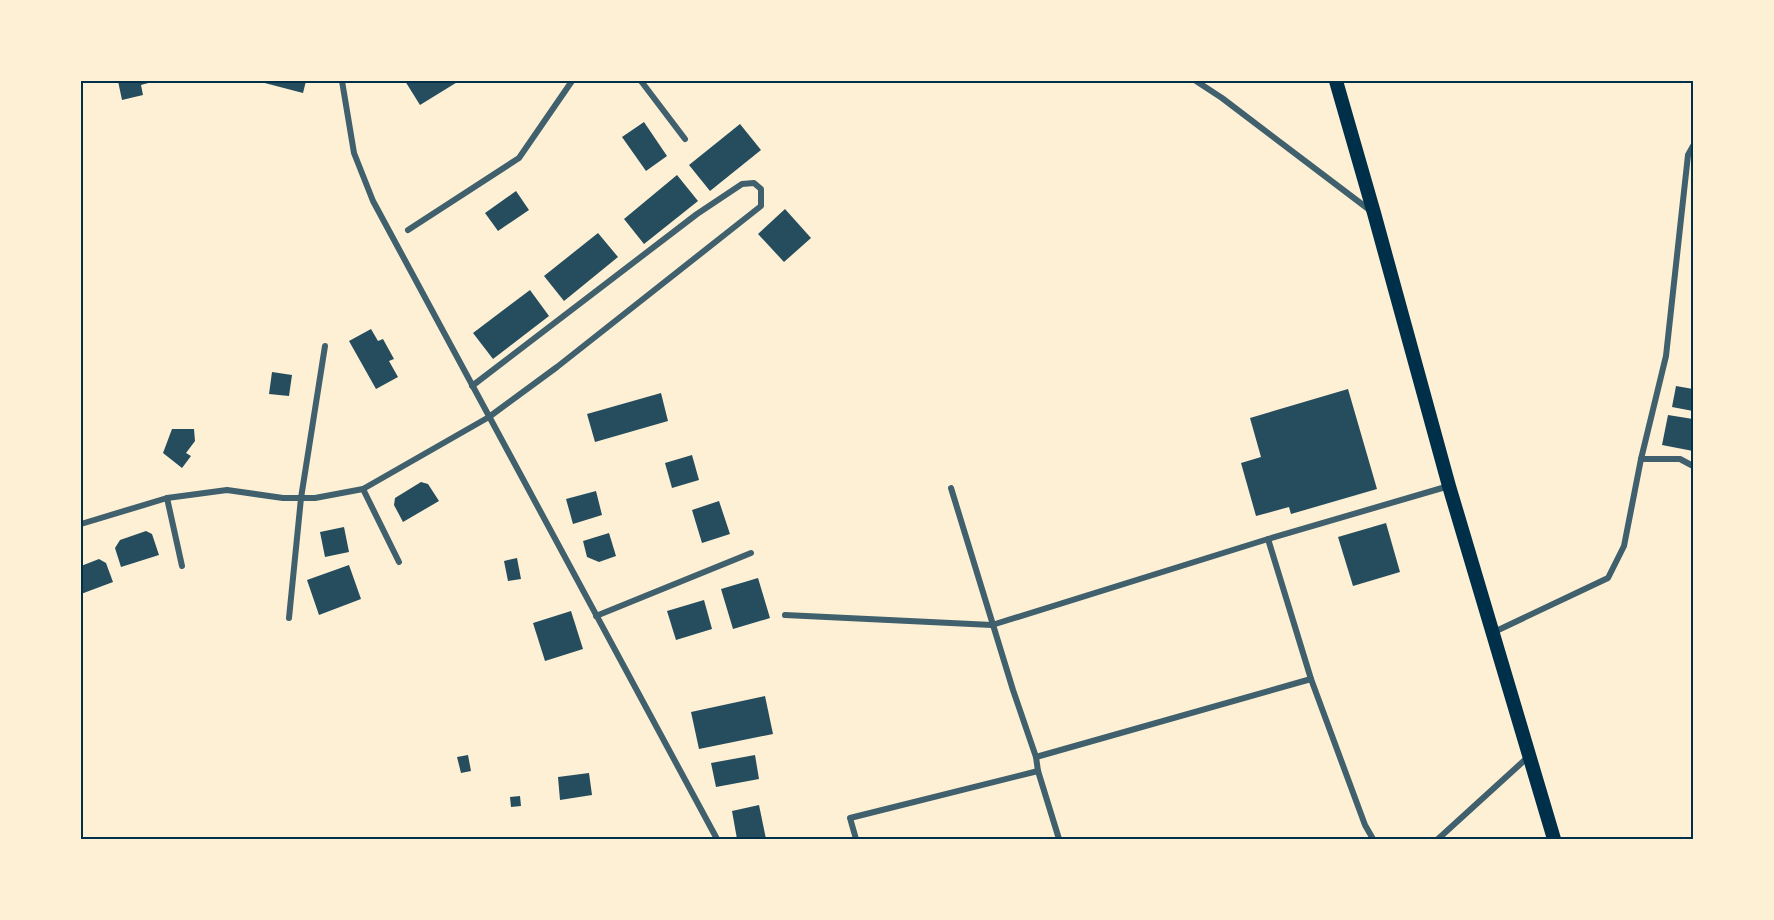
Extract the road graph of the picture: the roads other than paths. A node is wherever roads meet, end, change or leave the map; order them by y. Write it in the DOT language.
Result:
graph roads {
  1 [pos="342,81"];
  2 [pos="572,81"];
  3 [pos="641,81"];
  4 [pos="1196,81"];
  5 [pos="1336,81"];
  6 [pos="685,138"];
  7 [pos="1693,146"];
  8 [pos="1374,213"];
  9 [pos="408,230"];
  10 [pos="324,346"];
  11 [pos="472,386"];
  12 [pos="489,417"];
  13 [pos="1641,459"];
  14 [pos="1693,466"];
  15 [pos="1449,486"];
  16 [pos="951,488"];
  17 [pos="363,489"];
  18 [pos="167,498"];
  19 [pos="301,498"];
  20 [pos="81,524"];
  21 [pos="1268,539"];
  22 [pos="751,553"];
  23 [pos="399,562"];
  24 [pos="182,566"];
  25 [pos="784,615"];
  26 [pos="596,616"];
  27 [pos="289,618"];
  28 [pos="992,625"];
  29 [pos="1494,632"];
  30 [pos="1311,679"];
  31 [pos="1530,755"];
  32 [pos="1036,757"];
  33 [pos="1038,771"];
  34 [pos="717,839"];
  35 [pos="856,839"];
  36 [pos="1059,839"];
  37 [pos="1372,839"];
  38 [pos="1438,839"];
  39 [pos="1554,839"];
  1 -- 11 [label="street"];
  2 -- 9 [label="street"];
  3 -- 6 [label="street"];
  4 -- 8 [label="street"];
  5 -- 8 [label="main road"];
  7 -- 13 [label="street"];
  8 -- 15 [label="main road"];
  10 -- 19 [label="street"];
  11 -- 12 [label="street"];
  11 -- 12 [label="street"];
  12 -- 17 [label="street"];
  12 -- 26 [label="street"];
  13 -- 14 [label="street"];
  13 -- 29 [label="street"];
  15 -- 21 [label="street"];
  15 -- 29 [label="main road"];
  16 -- 28 [label="street"];
  17 -- 19 [label="street"];
  17 -- 23 [label="street"];
  18 -- 19 [label="street"];
  18 -- 20 [label="street"];
  18 -- 24 [label="street"];
  19 -- 27 [label="street"];
  21 -- 28 [label="street"];
  21 -- 30 [label="street"];
  22 -- 26 [label="street"];
  25 -- 28 [label="street"];
  26 -- 34 [label="street"];
  28 -- 32 [label="street"];
  29 -- 31 [label="main road"];
  30 -- 32 [label="street"];
  30 -- 37 [label="street"];
  31 -- 38 [label="street"];
  31 -- 39 [label="main road"];
  32 -- 33 [label="street"];
  33 -- 35 [label="street"];
  33 -- 36 [label="street"];
}
